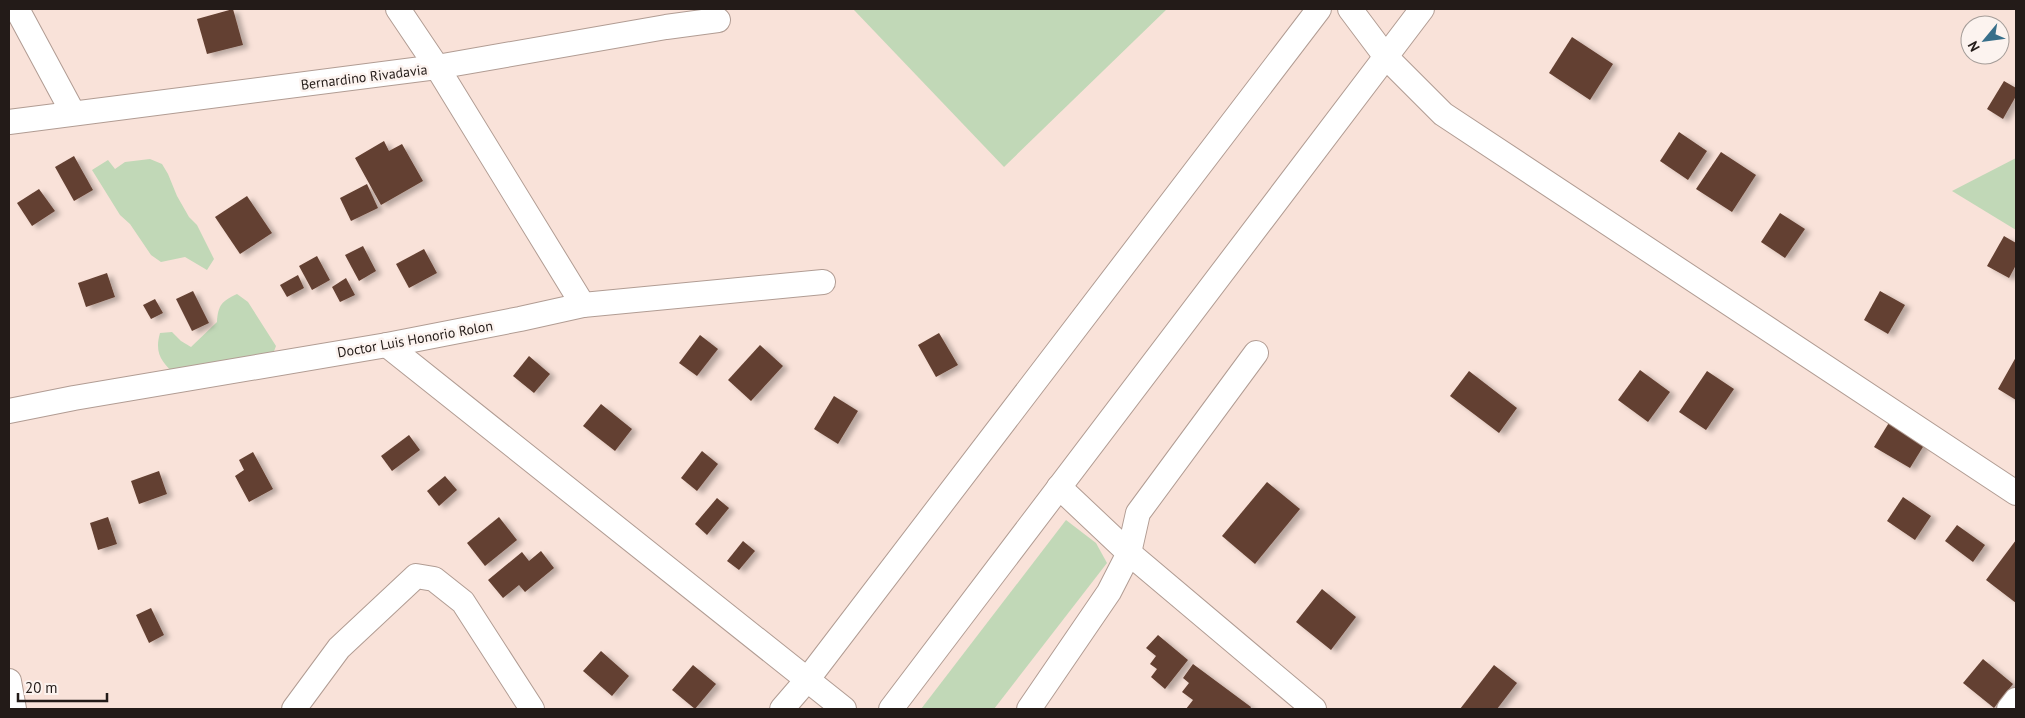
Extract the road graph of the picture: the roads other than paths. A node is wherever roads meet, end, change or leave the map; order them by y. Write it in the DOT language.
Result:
graph roads {
  1 [pos="17,9"];
  2 [pos="398,9"];
  3 [pos="1319,9"];
  4 [pos="1350,9"];
  5 [pos="1422,9"];
  6 [pos="660,18"];
  7 [pos="718,20"];
  8 [pos="1386,57"];
  9 [pos="437,68"];
  10 [pos="73,113"];
  11 [pos="9,122"];
  12 [pos="823,282"];
  13 [pos="583,305"];
  14 [pos="387,345"];
  15 [pos="1256,353"];
  16 [pos="9,411"];
  17 [pos="1059,486"];
  18 [pos="2016,493"];
  19 [pos="1129,554"];
  20 [pos="807,680"];
  21 [pos="9,681"];
  22 [pos="2016,700"];
  23 [pos="14,709"];
  24 [pos="294,709"];
  25 [pos="532,709"];
  26 [pos="782,709"];
  27 [pos="844,709"];
  28 [pos="892,709"];
  29 [pos="1029,709"];
  30 [pos="1314,709"];
  31 [pos="2009,709"];
  1 -- 10 [label="street"];
  2 -- 9 [label="street"];
  3 -- 20 [label="street"];
  4 -- 8 [label="street"];
  5 -- 8 [label="street"];
  6 -- 7 [label="street, Bernardino Rivadavia"];
  6 -- 9 [label="street, Bernardino Rivadavia"];
  8 -- 17 [label="street"];
  8 -- 18 [label="street"];
  9 -- 10 [label="street, Bernardino Rivadavia"];
  9 -- 13 [label="street"];
  10 -- 11 [label="street, Bernardino Rivadavia"];
  12 -- 13 [label="street, Doctor Luis Honorio Rolon"];
  13 -- 14 [label="street, Doctor Luis Honorio Rolon"];
  14 -- 16 [label="street, Doctor Luis Honorio Rolon"];
  14 -- 20 [label="street"];
  15 -- 19 [label="street"];
  17 -- 19 [label="street"];
  17 -- 28 [label="street"];
  19 -- 29 [label="street"];
  19 -- 30 [label="street"];
  20 -- 26 [label="street"];
  20 -- 27 [label="street"];
  21 -- 23 [label="street"];
  22 -- 31 [label="street"];
  24 -- 25 [label="street"];
}
